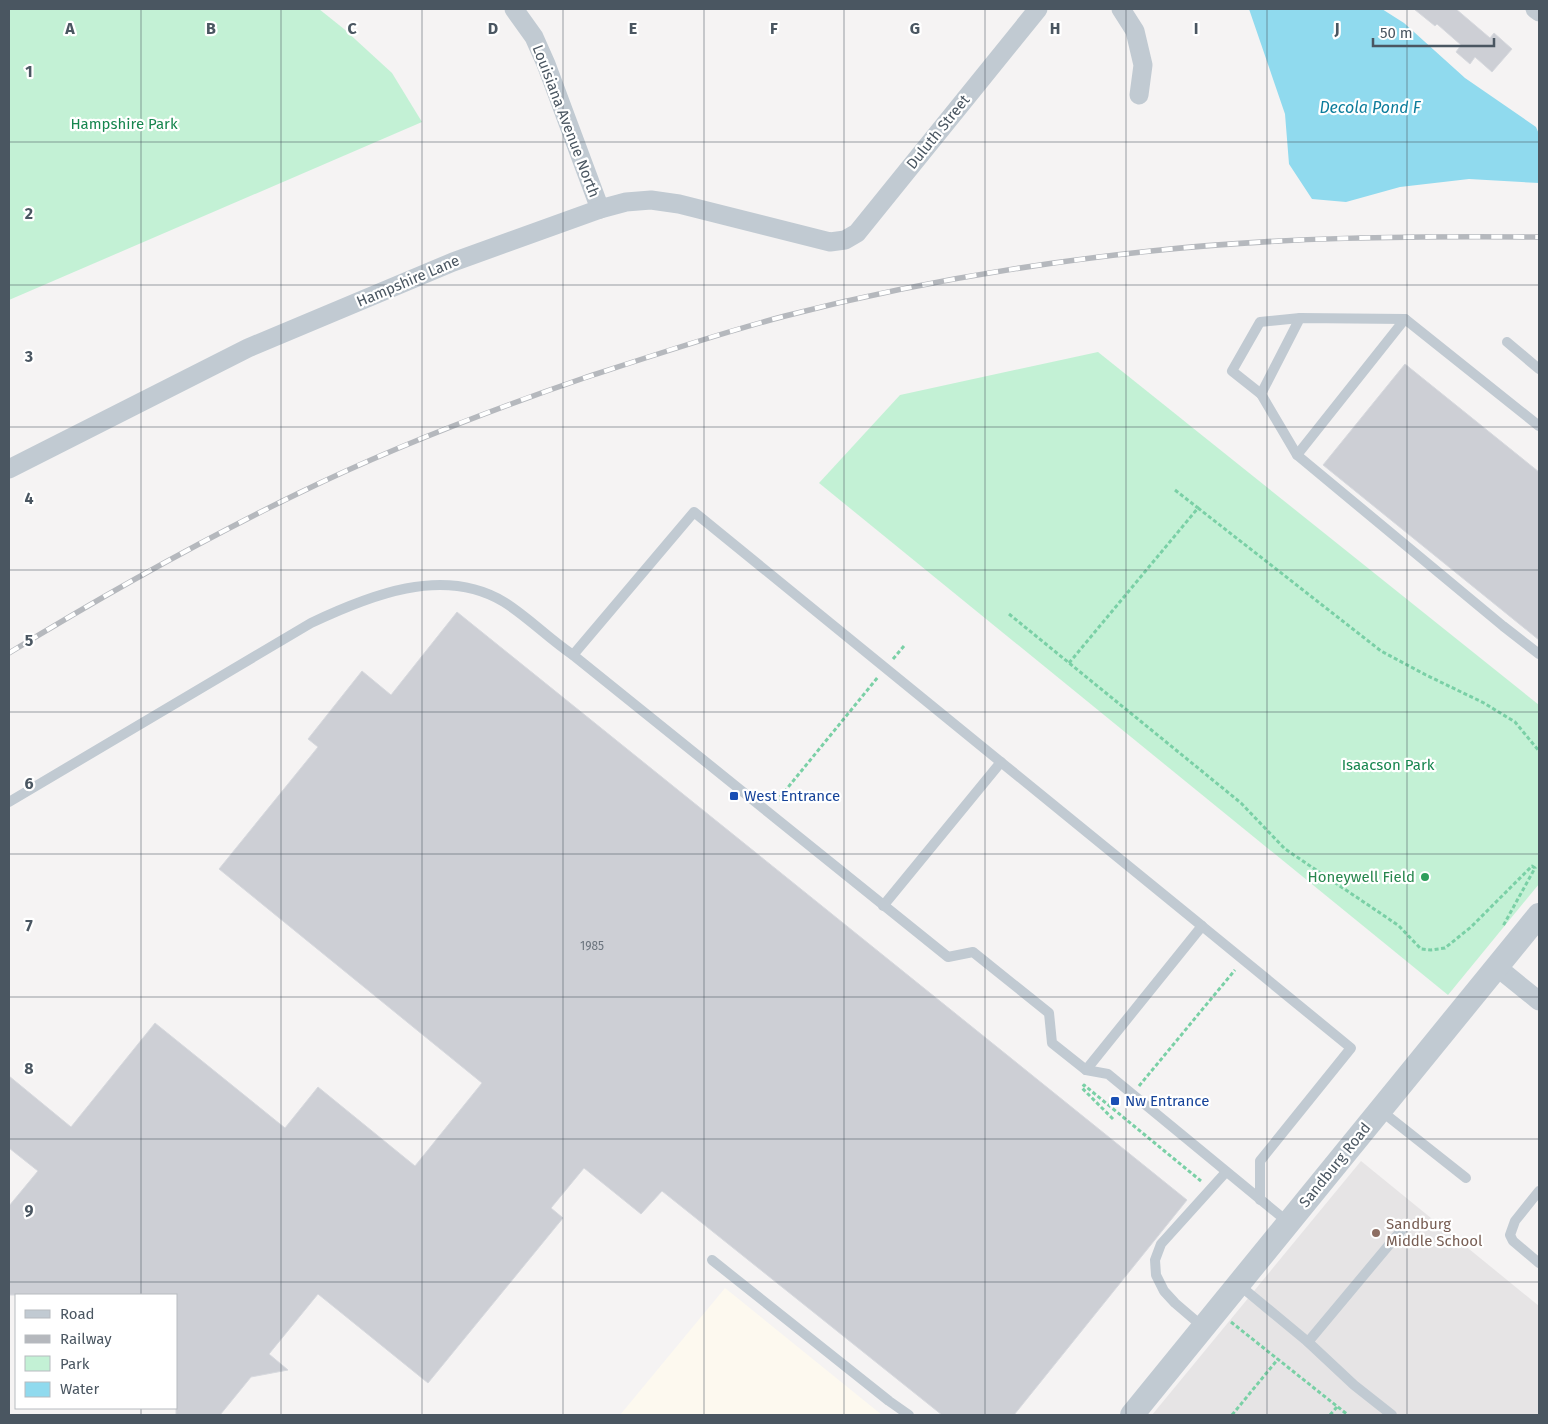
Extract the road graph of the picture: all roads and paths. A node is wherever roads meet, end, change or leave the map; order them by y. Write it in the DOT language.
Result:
graph roads {
  1 [pos="514,9"];
  2 [pos="1038,9"];
  3 [pos="1121,9"];
  4 [pos="1535,9"];
  5 [pos="1539,12"];
  6 [pos="1139,95"];
  7 [pos="600,209"];
  8 [pos="830,242"];
  9 [pos="1300,318"];
  10 [pos="1405,319"];
  11 [pos="1507,342"];
  12 [pos="1539,369"];
  13 [pos="1261,394"];
  14 [pos="1539,426"];
  15 [pos="1297,455"];
  16 [pos="9,469"];
  17 [pos="1175,490"];
  18 [pos="1198,508"];
  19 [pos="1009,614"];
  20 [pos="904,646"];
  21 [pos="1539,654"];
  22 [pos="573,655"];
  23 [pos="1069,663"];
  24 [pos="886,668"];
  25 [pos="1539,751"];
  26 [pos="1001,762"];
  27 [pos="9,802"];
  28 [pos="767,812"];
  29 [pos="883,906"];
  30 [pos="1539,915"];
  31 [pos="1202,926"];
  32 [pos="1502,927"];
  33 [pos="1497,966"];
  34 [pos="1237,967"];
  35 [pos="1539,1001"];
  36 [pos="1086,1070"];
  37 [pos="1132,1094"];
  38 [pos="1380,1110"];
  39 [pos="1113,1119"];
  40 [pos="1226,1172"];
  41 [pos="1466,1178"];
  42 [pos="1204,1184"];
  43 [pos="1539,1191"];
  44 [pos="1260,1200"];
  45 [pos="1289,1223"];
  46 [pos="1404,1227"];
  47 [pos="712,1260"];
  48 [pos="1539,1263"];
  49 [pos="1238,1284"];
  50 [pos="1210,1319"];
  51 [pos="1308,1342"];
  52 [pos="1278,1359"];
  53 [pos="1337,1407"];
  54 [pos="909,1415"];
  55 [pos="1132,1415"];
  56 [pos="1232,1415"];
  57 [pos="1330,1415"];
  58 [pos="1348,1415"];
  59 [pos="1392,1415"];
  1 -- 7 [label="street, Louisiana Avenue North"];
  2 -- 8 [label="street, Duluth Street"];
  3 -- 6 [label="street"];
  4 -- 5 [label="street"];
  7 -- 8 [label="street, Hampshire Lane"];
  7 -- 16 [label="street, Hampshire Lane"];
  9 -- 10 [label="lane"];
  9 -- 13 [label="lane"];
  9 -- 13 [label="lane"];
  10 -- 14 [label="lane"];
  10 -- 15 [label="lane"];
  11 -- 12 [label="lane"];
  13 -- 15 [label="lane"];
  15 -- 21 [label="lane"];
  17 -- 18 [label="path"];
  18 -- 23 [label="path"];
  18 -- 25 [label="path"];
  19 -- 23 [label="path"];
  20 -- 24 [label="path"];
  22 -- 24 [label="lane"];
  22 -- 27 [label="lane"];
  22 -- 28 [label="lane"];
  23 -- 32 [label="path"];
  24 -- 26 [label="lane"];
  24 -- 28 [label="path"];
  26 -- 29 [label="lane"];
  26 -- 31 [label="lane"];
  28 -- 29 [label="lane"];
  29 -- 36 [label="lane"];
  30 -- 33 [label="street, Sandburg Road"];
  31 -- 36 [label="lane"];
  31 -- 44 [label="lane"];
  33 -- 35 [label="street"];
  33 -- 38 [label="street, Sandburg Road"];
  34 -- 37 [label="path"];
  36 -- 37 [label="lane"];
  37 -- 40 [label="lane"];
  38 -- 41 [label="lane"];
  38 -- 45 [label="street, Sandburg Road"];
  39 -- 42 [label="path"];
  40 -- 44 [label="lane"];
  40 -- 50 [label="lane"];
  43 -- 48 [label="lane"];
  44 -- 45 [label="lane"];
  45 -- 49 [label="street, Sandburg Road"];
  46 -- 51 [label="lane"];
  47 -- 54 [label="lane"];
  49 -- 50 [label="street, Sandburg Road"];
  49 -- 51 [label="lane"];
  50 -- 52 [label="path"];
  50 -- 55 [label="street, Sandburg Road"];
  51 -- 59 [label="lane"];
  52 -- 53 [label="path"];
  52 -- 56 [label="path"];
  53 -- 57 [label="path"];
  53 -- 58 [label="path"];
}
